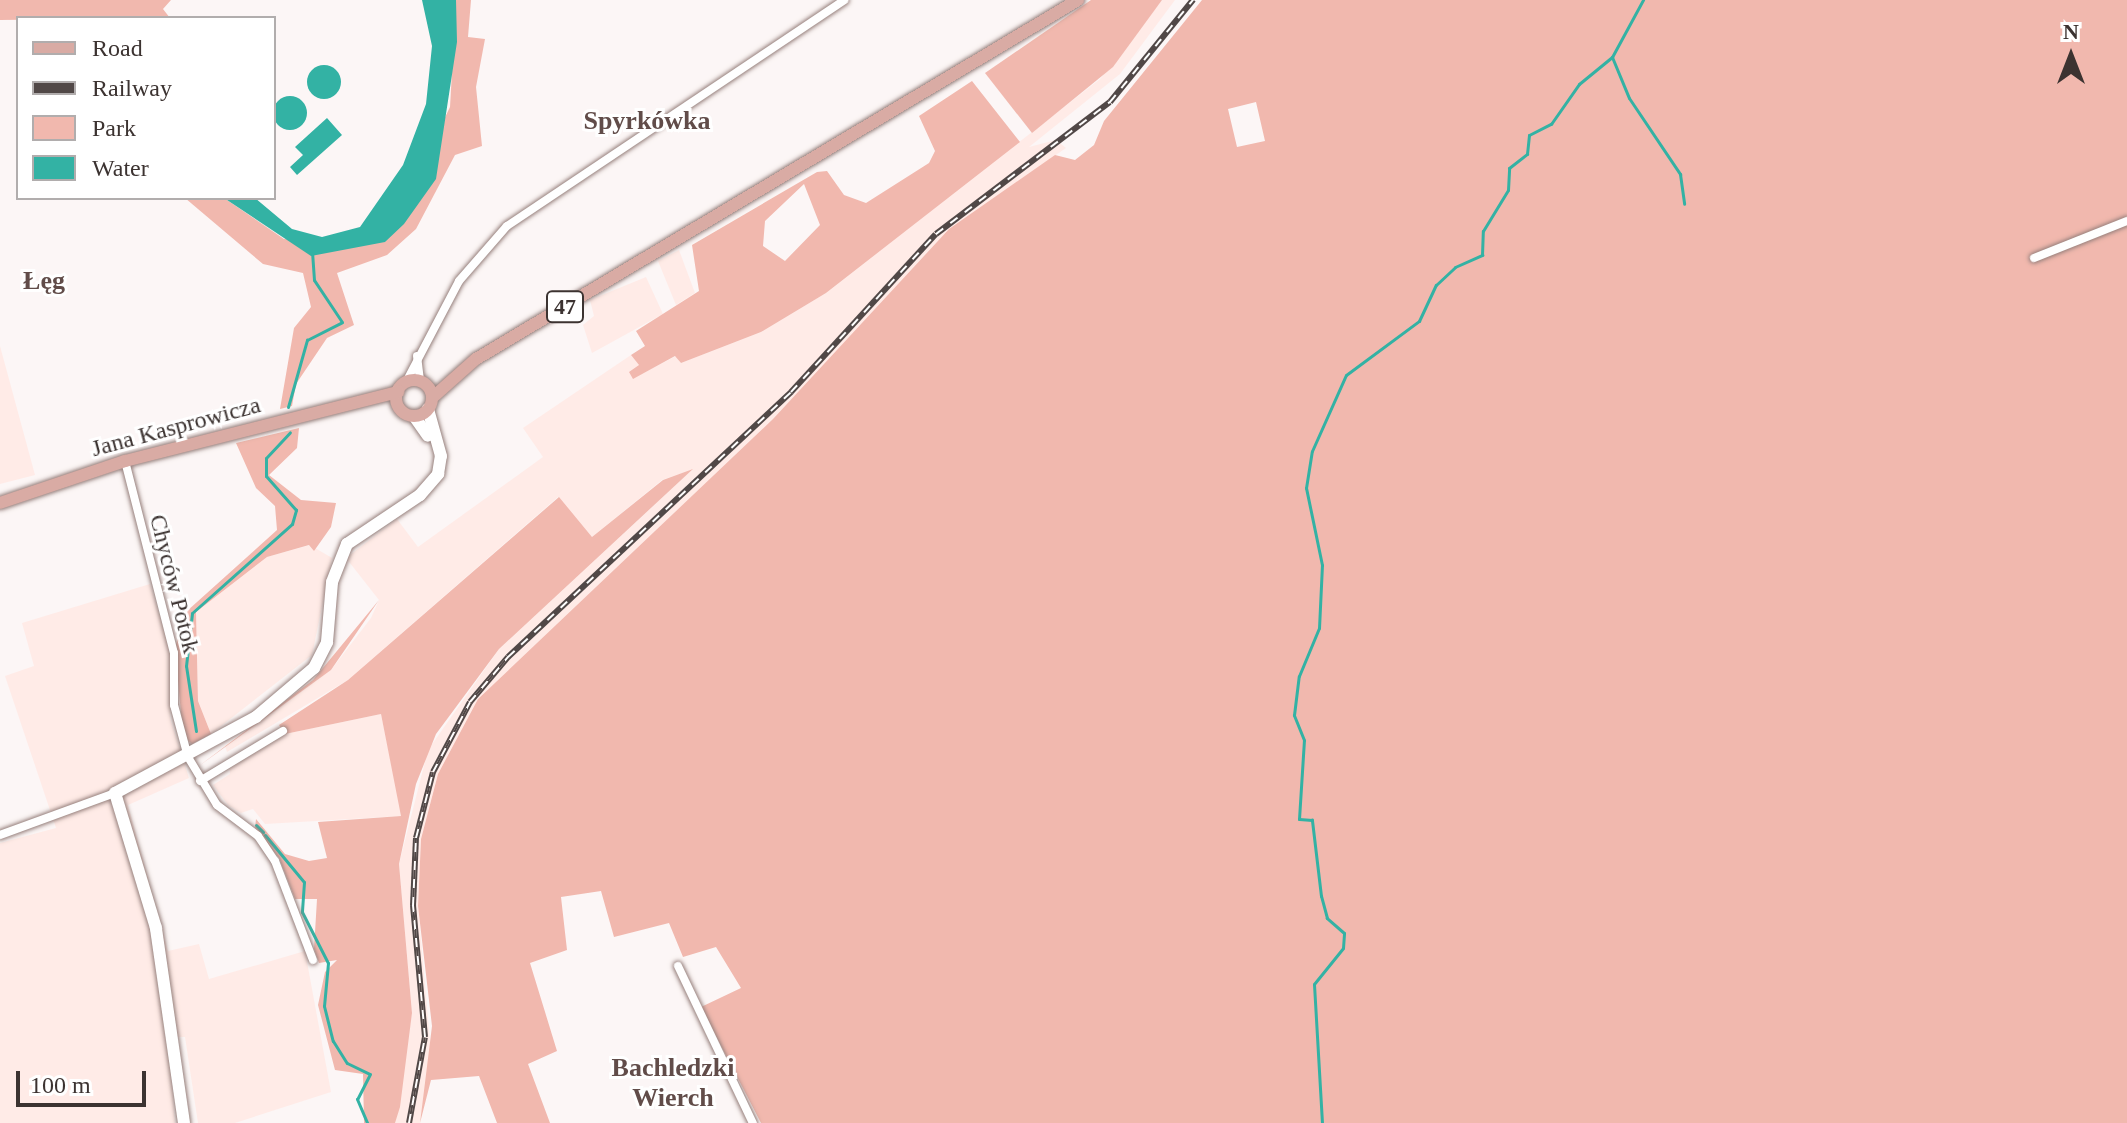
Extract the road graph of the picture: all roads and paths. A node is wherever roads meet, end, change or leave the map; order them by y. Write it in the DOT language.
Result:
graph roads {
  1 [pos="844,0"];
  2 [pos="1078,0"];
  3 [pos="2127,221"];
  4 [pos="2034,258"];
  5 [pos="417,356"];
  6 [pos="456,376"];
  7 [pos="423,383"];
  8 [pos="400,393"];
  9 [pos="430,404"];
  10 [pos="414,416"];
  11 [pos="434,439"];
  12 [pos="125,461"];
  13 [pos="0,503"];
  14 [pos="283,731"];
  15 [pos="188,757"];
  16 [pos="200,781"];
  17 [pos="115,793"];
  18 [pos="0,835"];
  19 [pos="313,960"];
  20 [pos="678,966"];
  21 [pos="184,1123"];
  22 [pos="753,1123"];
  1 -- 5 [label="street"];
  2 -- 6 [label="main road, 47"];
  3 -- 4 [label="street"];
  5 -- 7 [label="street"];
  5 -- 8 [label="street"];
  6 -- 7 [label="main road, 47"];
  6 -- 9 [label="main road, 47"];
  7 -- 8 [label="main road, 47"];
  7 -- 9 [label="main road"];
  8 -- 10 [label="main road, 47"];
  8 -- 12 [label="main road, Jana Kasprowicza / 47"];
  9 -- 10 [label="main road, 47"];
  9 -- 11 [label="street"];
  10 -- 11 [label="street"];
  11 -- 15 [label="street"];
  12 -- 13 [label="main road, Jana Kasprowicza / 47"];
  12 -- 15 [label="street, Chyców Potok"];
  14 -- 16 [label="street"];
  15 -- 16 [label="street, Chyców Potok"];
  15 -- 17 [label="street"];
  16 -- 19 [label="street, Chyców Potok"];
  17 -- 18 [label="street"];
  17 -- 21 [label="street"];
  20 -- 22 [label="street"];
}
